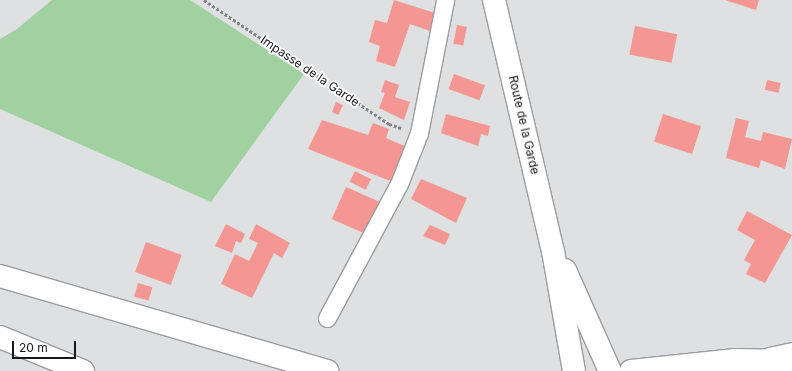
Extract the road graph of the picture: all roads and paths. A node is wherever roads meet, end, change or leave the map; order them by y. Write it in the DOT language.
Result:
graph roads {
  1 [pos="204,0"];
  2 [pos="445,0"];
  3 [pos="494,0"];
  4 [pos="419,133"];
  5 [pos="553,251"];
  6 [pos="0,276"];
  7 [pos="327,318"];
  8 [pos="0,337"];
  9 [pos="792,347"];
  10 [pos="735,360"];
  11 [pos="792,361"];
  12 [pos="83,371"];
  13 [pos="327,371"];
  14 [pos="574,371"];
  15 [pos="610,371"];
  16 [pos="631,371"];
  1 -- 4 [label="path, Impasse de la Garde"];
  2 -- 4 [label="street"];
  3 -- 5 [label="main road, Route de la Garde"];
  4 -- 7 [label="street"];
  5 -- 14 [label="main road, Route de la Garde"];
  5 -- 15 [label="main road, Route de la Garde"];
  6 -- 13 [label="main road"];
  8 -- 12 [label="main road"];
  9 -- 10 [label="lane"];
  10 -- 11 [label="main road"];
  10 -- 16 [label="main road"];
}
